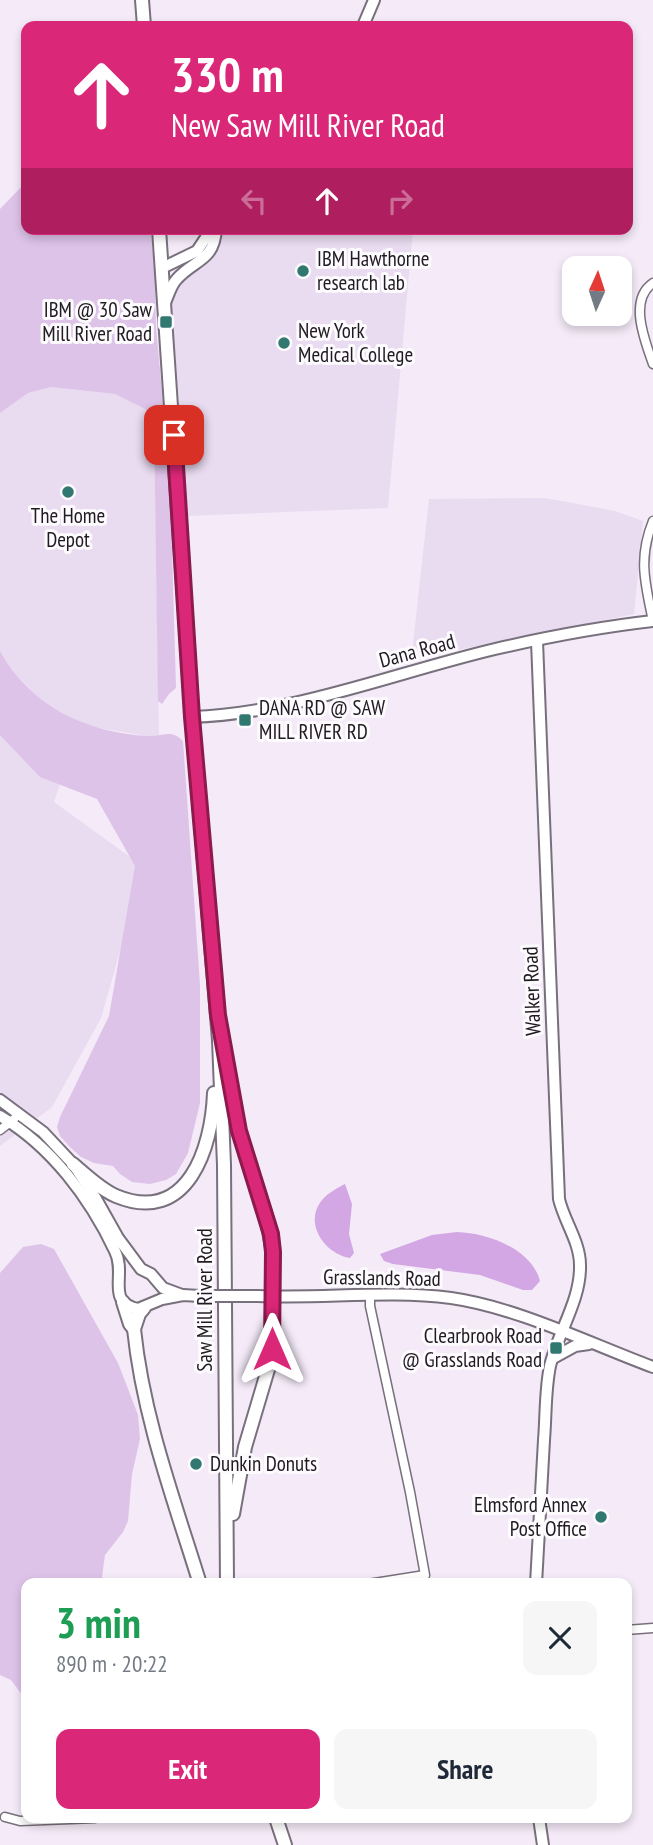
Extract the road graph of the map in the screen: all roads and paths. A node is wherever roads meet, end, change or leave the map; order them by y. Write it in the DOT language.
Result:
graph roads {
  1 [pos="142,0"];
  2 [pos="374,0"];
  3 [pos="144,21"];
  4 [pos="365,21"];
  5 [pos="159,235"];
  6 [pos="210,235"];
  7 [pos="215,235"];
  8 [pos="162,268"];
  9 [pos="190,270"];
  10 [pos="653,283"];
  11 [pos="164,305"];
  12 [pos="653,364"];
  13 [pos="653,521"];
  14 [pos="653,621"];
  15 [pos="537,641"];
  16 [pos="192,717"];
  17 [pos="218,1015"];
  18 [pos="0,1100"];
  19 [pos="20,1112"];
  20 [pos="0,1116"];
  21 [pos="11,1123"];
  22 [pos="0,1130"];
  23 [pos="73,1164"];
  24 [pos="141,1269"];
  25 [pos="120,1278"];
  26 [pos="156,1282"];
  27 [pos="183,1295"];
  28 [pos="370,1295"];
  29 [pos="272,1296"];
  30 [pos="123,1302"];
  31 [pos="149,1306"];
  32 [pos="134,1329"];
  33 [pos="562,1331"];
  34 [pos="591,1343"];
  35 [pos="553,1358"];
  36 [pos="653,1367"];
  37 [pos="198,1578"];
  38 [pos="227,1578"];
  39 [pos="227,1578"];
  40 [pos="406,1578"];
  41 [pos="536,1578"];
  42 [pos="653,1628"];
  43 [pos="632,1630"];
  44 [pos="5,1817"];
  45 [pos="21,1821"];
  46 [pos="278,1823"];
  47 [pos="540,1823"];
  48 [pos="285,1845"];
  49 [pos="542,1845"];
  1 -- 3 [label="main road"];
  2 -- 4 [label="street"];
  5 -- 8 [label="main road"];
  6 -- 8 [label="street"];
  7 -- 9 [label="street"];
  8 -- 9 [label="street"];
  8 -- 11 [label="main road"];
  9 -- 11 [label="street"];
  10 -- 12 [label="street"];
  11 -- 16 [label="main road"];
  13 -- 14 [label="street"];
  14 -- 15 [label="street, Dana Road"];
  15 -- 16 [label="street, Dana Road"];
  15 -- 33 [label="street, Walker Road"];
  16 -- 17 [label="main road"];
  17 -- 23 [label="main road"];
  17 -- 29 [label="main road"];
  17 -- 38 [label="main road, Saw Mill River Road"];
  18 -- 19 [label="street"];
  19 -- 21 [label="street"];
  19 -- 23 [label="street"];
  20 -- 21 [label="street"];
  21 -- 22 [label="street"];
  21 -- 25 [label="street"];
  23 -- 24 [label="street"];
  24 -- 25 [label="street"];
  24 -- 26 [label="street"];
  25 -- 30 [label="street"];
  26 -- 27 [label="street"];
  26 -- 31 [label="street"];
  27 -- 29 [label="street, Grasslands Road, bridge"];
  27 -- 31 [label="street"];
  28 -- 29 [label="street, Grasslands Road"];
  28 -- 33 [label="street, Grasslands Road"];
  28 -- 40 [label="street"];
  29 -- 39 [label="main road"];
  30 -- 31 [label="street"];
  30 -- 32 [label="main road"];
  31 -- 32 [label="main road"];
  32 -- 37 [label="main road"];
  33 -- 34 [label="street, Grasslands Road"];
  33 -- 35 [label="street, Walker Road"];
  34 -- 35 [label="street"];
  34 -- 36 [label="street, Grasslands Road"];
  35 -- 41 [label="street, Walker Road"];
  42 -- 43 [label="street"];
  44 -- 45 [label="street"];
  46 -- 48 [label="main road"];
  47 -- 49 [label="street"];
}
